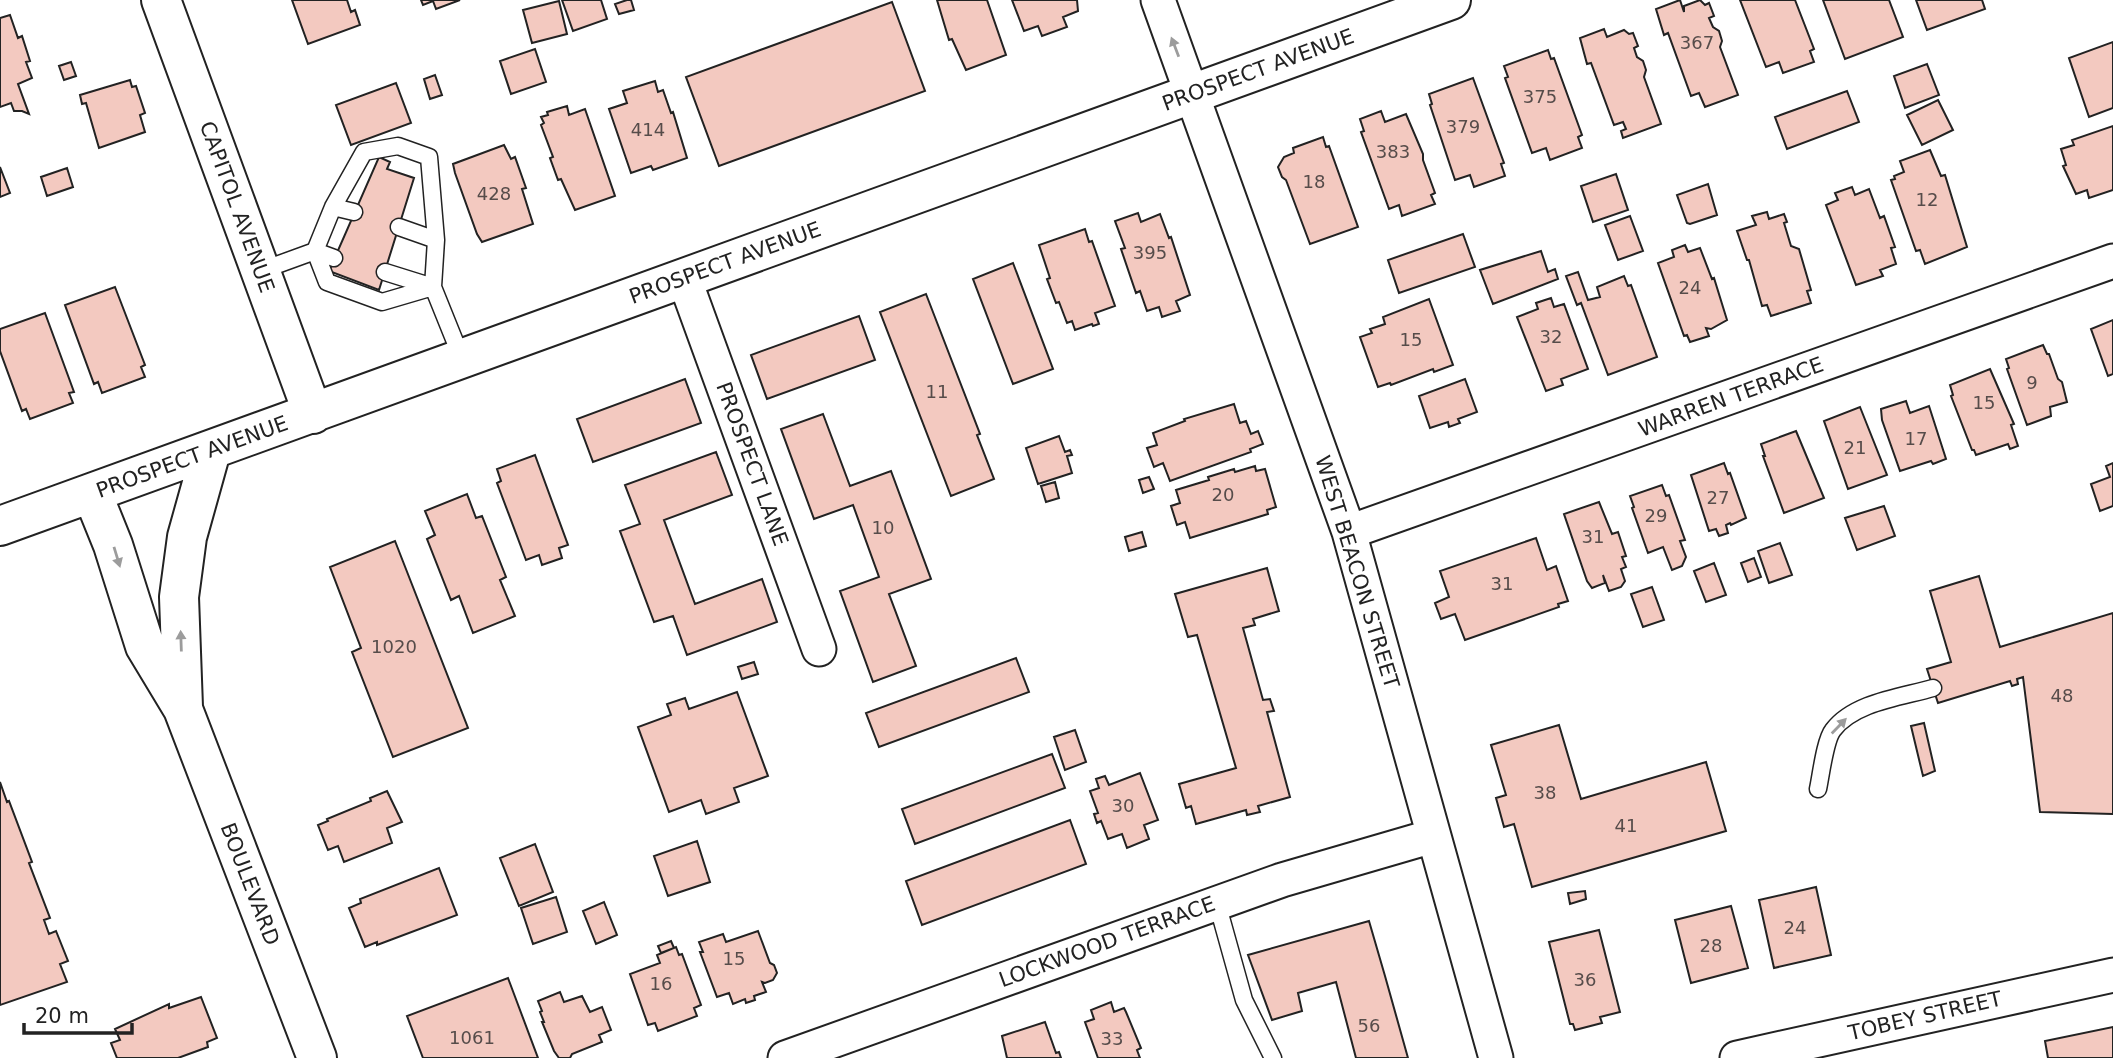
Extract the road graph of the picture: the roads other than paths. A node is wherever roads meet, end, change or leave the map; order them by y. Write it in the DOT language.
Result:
graph roads {
  1 [pos="161,0"];
  2 [pos="1158,0"];
  3 [pos="1451,0"];
  4 [pos="1193,94"];
  5 [pos="333,207"];
  6 [pos="354,212"];
  7 [pos="400,227"];
  8 [pos="436,240"];
  9 [pos="315,251"];
  10 [pos="334,258"];
  11 [pos="2113,261"];
  12 [pos="260,271"];
  13 [pos="385,272"];
  14 [pos="684,278"];
  15 [pos="433,287"];
  16 [pos="462,359"];
  17 [pos="313,414"];
  18 [pos="211,451"];
  19 [pos="92,493"];
  20 [pos="0,526"];
  21 [pos="1349,533"];
  22 [pos="819,649"];
  23 [pos="1933,688"];
  24 [pos="183,709"];
  25 [pos="1818,789"];
  26 [pos="1433,836"];
  27 [pos="1217,903"];
  28 [pos="2113,975"];
  29 [pos="317,1058"];
  30 [pos="785,1058"];
  31 [pos="1273,1058"];
  32 [pos="1496,1058"];
  33 [pos="1737,1058"];
  1 -- 12 [label="main road, CAPITOL AVENUE"];
  4 -- 2 [label="street, WEST BEACON STREET, one-way"];
  3 -- 4 [label="main road, PROSPECT AVENUE"];
  4 -- 14 [label="main road, PROSPECT AVENUE"];
  4 -- 21 [label="street, WEST BEACON STREET"];
  5 -- 6 [label="lane"];
  5 -- 8 [label="lane"];
  5 -- 9 [label="lane"];
  7 -- 8 [label="lane"];
  8 -- 15 [label="lane"];
  9 -- 10 [label="lane"];
  9 -- 12 [label="lane"];
  9 -- 15 [label="lane"];
  11 -- 21 [label="street, WARREN TERRACE"];
  12 -- 17 [label="main road, CAPITOL AVENUE"];
  13 -- 15 [label="lane"];
  14 -- 16 [label="main road, PROSPECT AVENUE"];
  14 -- 22 [label="street, PROSPECT LANE"];
  15 -- 16 [label="lane"];
  16 -- 17 [label="main road, PROSPECT AVENUE"];
  17 -- 18 [label="main road, PROSPECT AVENUE"];
  18 -- 19 [label="main road, PROSPECT AVENUE"];
  24 -- 18 [label="main road, BOULEVARD, one-way"];
  19 -- 20 [label="main road, PROSPECT AVENUE"];
  19 -- 24 [label="main road, BOULEVARD, one-way"];
  21 -- 26 [label="street, WEST BEACON STREET"];
  25 -- 23 [label="lane, one-way"];
  24 -- 29 [label="main road, BOULEVARD"];
  26 -- 27 [label="street, LOCKWOOD TERRACE"];
  26 -- 32 [label="street, WEST BEACON STREET"];
  27 -- 30 [label="street, LOCKWOOD TERRACE"];
  27 -- 31 [label="lane"];
  28 -- 33 [label="street, TOBEY STREET"];
}
